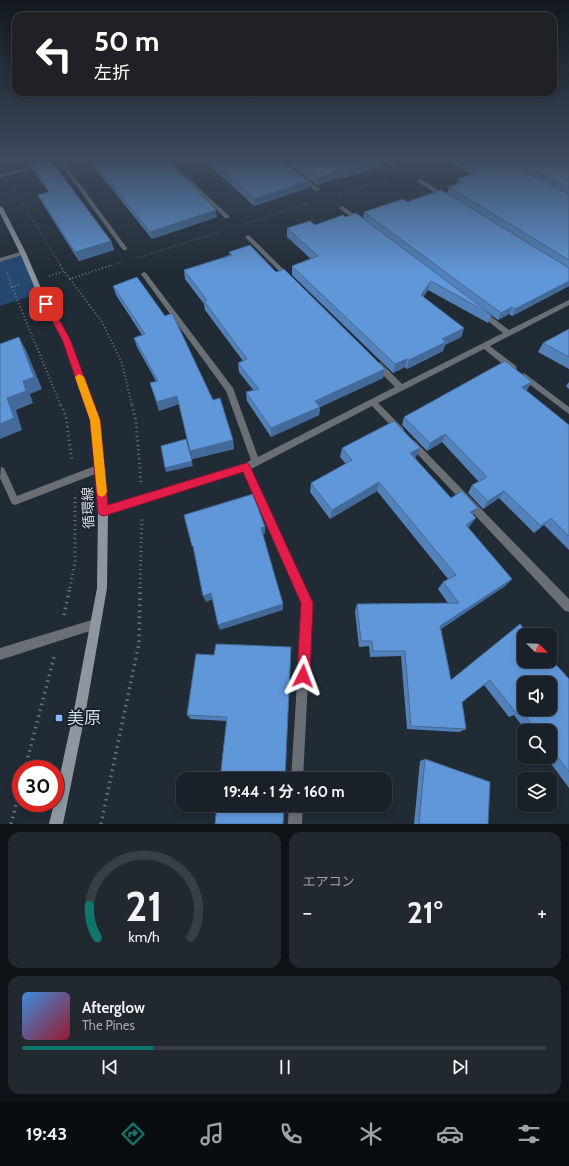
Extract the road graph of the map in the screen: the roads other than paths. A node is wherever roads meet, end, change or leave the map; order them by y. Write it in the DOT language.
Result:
graph roads {
  1 [pos="86,196"];
  2 [pos="205,196"];
  3 [pos="445,196"];
  4 [pos="454,202"];
  5 [pos="0,208"];
  6 [pos="342,208"];
  7 [pos="227,217"];
  8 [pos="368,227"];
  9 [pos="248,237"];
  10 [pos="125,248"];
  11 [pos="23,254"];
  12 [pos="0,260"];
  13 [pos="144,274"];
  14 [pos="293,282"];
  15 [pos="569,302"];
  16 [pos="476,309"];
  17 [pos="508,333"];
  18 [pos="484,345"];
  19 [pos="372,360"];
  20 [pos="401,388"];
  21 [pos="372,402"];
  22 [pos="569,411"];
  23 [pos="256,462"];
  24 [pos="246,467"];
  25 [pos="100,468"];
  26 [pos="1,471"];
  27 [pos="104,512"];
  28 [pos="569,607"];
  29 [pos="95,624"];
  30 [pos="0,654"];
  31 [pos="298,772"];
  32 [pos="296,812"];
  33 [pos="56,824"];
  34 [pos="295,824"];
  1 -- 10 [label="street"];
  2 -- 7 [label="street"];
  3 -- 4 [label="street"];
  5 -- 11 [label="street, 循環線"];
  6 -- 8 [label="street"];
  9 -- 14 [label="street"];
  11 -- 12 [label="street"];
  11 -- 25 [label="street, 循環線"];
  13 -- 23 [label="street"];
  15 -- 17 [label="street"];
  16 -- 17 [label="street"];
  17 -- 18 [label="street"];
  18 -- 20 [label="street"];
  18 -- 22 [label="street"];
  19 -- 20 [label="street"];
  20 -- 21 [label="street"];
  21 -- 23 [label="street"];
  21 -- 28 [label="street"];
  23 -- 24 [label="street"];
  24 -- 27 [label="street"];
  24 -- 31 [label="street"];
  25 -- 26 [label="street"];
  25 -- 27 [label="street, 循環線"];
  27 -- 29 [label="street, 循環線"];
  29 -- 30 [label="street"];
  29 -- 33 [label="street, 循環線"];
  32 -- 34 [label="street"];
}
